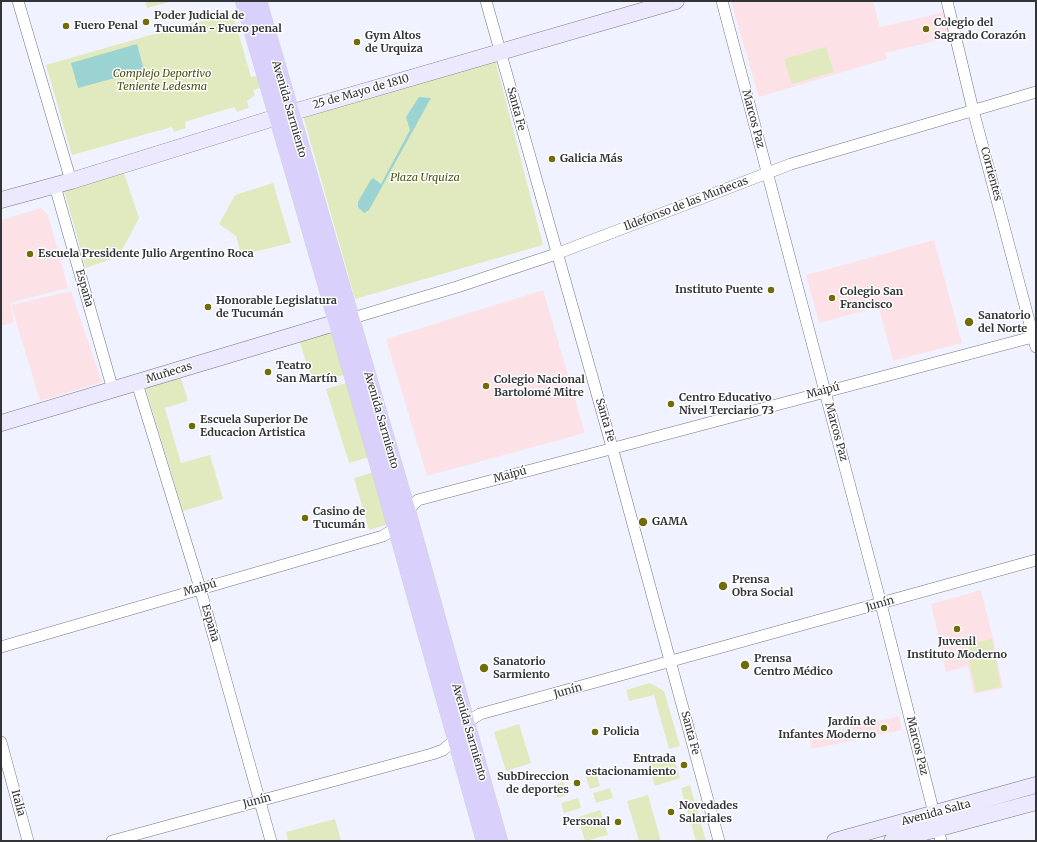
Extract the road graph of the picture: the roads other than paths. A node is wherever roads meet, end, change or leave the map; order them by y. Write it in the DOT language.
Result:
graph roads {
  1 [pos="18,1"];
  2 [pos="244,1"];
  3 [pos="258,1"];
  4 [pos="486,1"];
  5 [pos="676,1"];
  6 [pos="722,1"];
  7 [pos="947,1"];
  8 [pos="500,51"];
  9 [pos="1036,92"];
  10 [pos="974,110"];
  11 [pos="284,115"];
  12 [pos="767,172"];
  13 [pos="71,181"];
  14 [pos="55,186"];
  15 [pos="1,200"];
  16 [pos="556,254"];
  17 [pos="344,320"];
  18 [pos="1035,340"];
  19 [pos="137,383"];
  20 [pos="113,390"];
  21 [pos="826,390"];
  22 [pos="1,423"];
  23 [pos="612,447"];
  24 [pos="407,511"];
  25 [pos="397,526"];
  26 [pos="1036,560"];
  27 [pos="200,588"];
  28 [pos="881,604"];
  29 [pos="1,646"];
  30 [pos="669,662"];
  31 [pos="466,723"];
  32 [pos="457,738"];
  33 [pos="1,742"];
  34 [pos="1036,786"];
  35 [pos="260,800"];
  36 [pos="1036,802"];
  37 [pos="937,828"];
  38 [pos="148,836"];
  39 [pos="28,841"];
  40 [pos="112,841"];
  41 [pos="271,841"];
  42 [pos="485,841"];
  43 [pos="499,841"];
  44 [pos="719,841"];
  45 [pos="835,841"];
  46 [pos="892,841"];
  1 -- 13 [label="street"];
  2 -- 11 [label="main road, Avenida Sarmiento"];
  3 -- 11 [label="main road, Avenida Sarmiento"];
  4 -- 8 [label="street, Santa Fe"];
  5 -- 8 [label="street, 25 de Mayo de 1810"];
  6 -- 12 [label="street, Marcos Paz"];
  7 -- 10 [label="street, Corrientes"];
  8 -- 11 [label="street, 25 de Mayo de 1810"];
  8 -- 16 [label="street, Santa Fe"];
  9 -- 10 [label="street, Ildefonso de las Muñecas"];
  10 -- 12 [label="street, Ildefonso de las Muñecas"];
  10 -- 18 [label="street, Corrientes"];
  11 -- 13 [label="street, 25 de Mayo de 1810"];
  11 -- 17 [label="main road, Avenida Sarmiento"];
  12 -- 16 [label="street, Ildefonso de las Muñecas"];
  12 -- 21 [label="street, Marcos Paz"];
  13 -- 14 [label="street, 25 de Mayo de 1810"];
  14 -- 15 [label="street, 25 de Mayo de 1810"];
  14 -- 20 [label="street, España"];
  16 -- 17 [label="street, Ildefonso de las Muñecas"];
  16 -- 23 [label="street, Santa Fe"];
  17 -- 19 [label="street, Muñecas"];
  17 -- 24 [label="main road, Avenida Sarmiento"];
  17 -- 25 [label="main road, Avenida Sarmiento"];
  18 -- 21 [label="street, Maipú"];
  19 -- 20 [label="street, Muñecas"];
  19 -- 27 [label="street, España"];
  20 -- 22 [label="street, Muñecas"];
  21 -- 23 [label="street, Maipú"];
  21 -- 28 [label="street, Marcos Paz"];
  23 -- 24 [label="street, Maipú"];
  23 -- 30 [label="street, Santa Fe"];
  24 -- 25 [label="street, Maipú"];
  24 -- 31 [label="main road, Avenida Sarmiento"];
  25 -- 27 [label="street, Maipú"];
  25 -- 32 [label="main road, Avenida Sarmiento"];
  26 -- 28 [label="street, Junín"];
  27 -- 29 [label="street, Maipú"];
  27 -- 35 [label="street, España"];
  28 -- 30 [label="street, Junín"];
  28 -- 37 [label="street, Marcos Paz"];
  30 -- 31 [label="street, Junín"];
  30 -- 44 [label="street, Santa Fe"];
  31 -- 32 [label="street, Junín"];
  31 -- 43 [label="main road, Avenida Sarmiento"];
  32 -- 35 [label="street, Junín"];
  32 -- 42 [label="main road, Avenida Sarmiento"];
  33 -- 39 [label="street, Italia"];
  34 -- 37 [label="street, Avenida Salta"];
  35 -- 38 [label="street, Junín"];
  35 -- 41 [label="street, España"];
  36 -- 37 [label="street, Avenida Salta"];
  37 -- 45 [label="street, Avenida Salta"];
  37 -- 46 [label="street, Avenida Salta"];
  38 -- 40 [label="street, Junín"];
}
